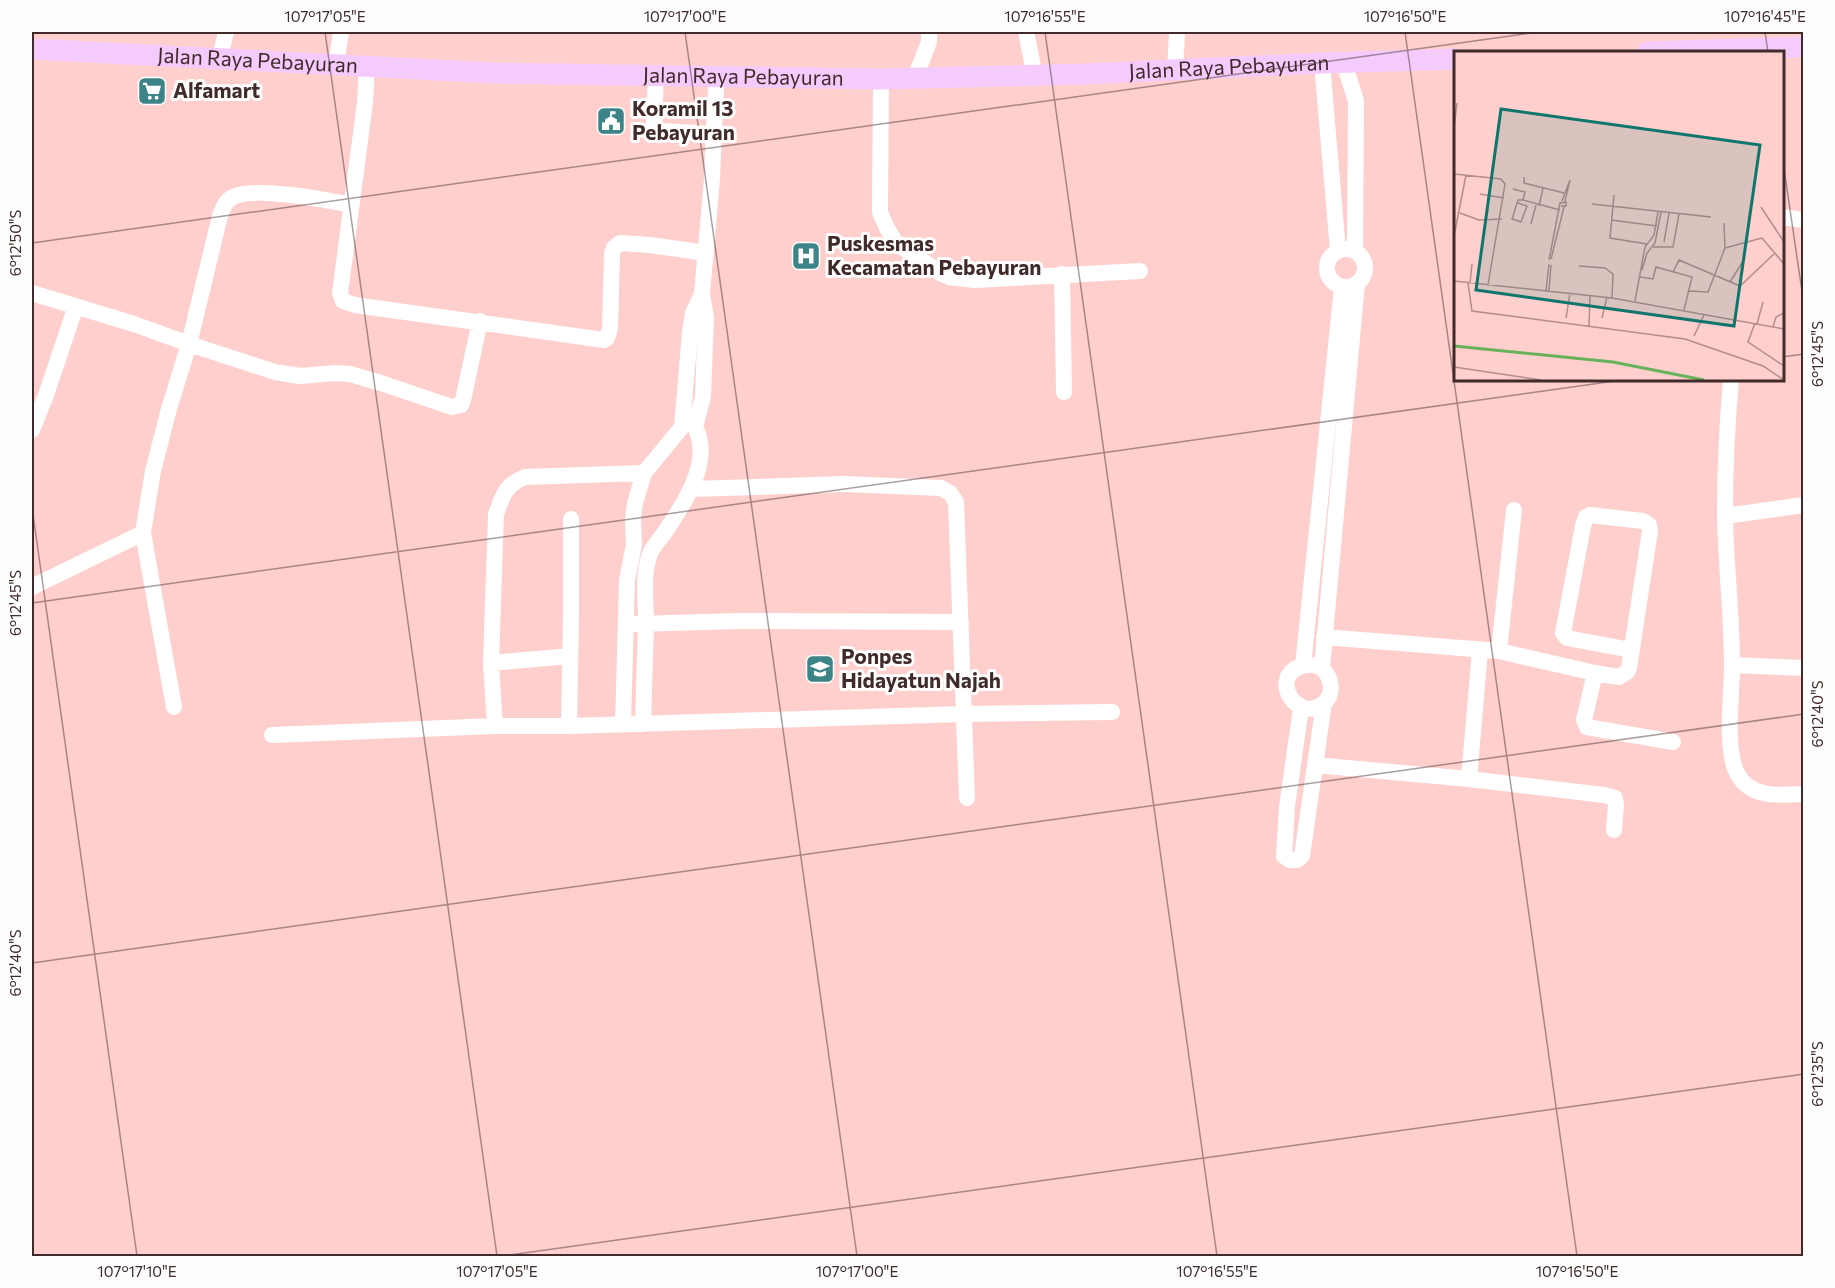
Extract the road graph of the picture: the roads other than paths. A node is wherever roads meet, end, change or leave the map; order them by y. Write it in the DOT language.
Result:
graph roads {
  1 [pos="226,32"];
  2 [pos="341,32"];
  3 [pos="929,32"];
  4 [pos="1026,32"];
  5 [pos="1177,32"];
  6 [pos="1803,48"];
  7 [pos="32,49"];
  8 [pos="1760,51"];
  9 [pos="220,58"];
  10 [pos="1454,59"];
  11 [pos="1322,63"];
  12 [pos="1344,63"];
  13 [pos="336,65"];
  14 [pos="367,67"];
  15 [pos="1175,71"];
  16 [pos="656,75"];
  17 [pos="1035,76"];
  18 [pos="717,77"];
  19 [pos="915,78"];
  20 [pos="881,79"];
  21 [pos="714,134"];
  22 [pos="351,205"];
  23 [pos="1784,217"];
  24 [pos="1803,220"];
  25 [pos="1346,251"];
  26 [pos="706,253"];
  27 [pos="1140,271"];
  28 [pos="1062,274"];
  29 [pos="1349,285"];
  30 [pos="32,293"];
  31 [pos="76,306"];
  32 [pos="480,321"];
  33 [pos="189,344"];
  34 [pos="1731,381"];
  35 [pos="1064,392"];
  36 [pos="689,427"];
  37 [pos="32,430"];
  38 [pos="644,473"];
  39 [pos="692,489"];
  40 [pos="1803,505"];
  41 [pos="1514,510"];
  42 [pos="1725,516"];
  43 [pos="571,519"];
  44 [pos="143,533"];
  45 [pos="634,545"];
  46 [pos="650,554"];
  47 [pos="32,587"];
  48 [pos="961,622"];
  49 [pos="627,624"];
  50 [pos="646,624"];
  51 [pos="1324,638"];
  52 [pos="1480,650"];
  53 [pos="1631,650"];
  54 [pos="1499,651"];
  55 [pos="570,656"];
  56 [pos="491,663"];
  57 [pos="1732,665"];
  58 [pos="1303,666"];
  59 [pos="1322,668"];
  60 [pos="1803,668"];
  61 [pos="1595,673"];
  62 [pos="1324,703"];
  63 [pos="174,707"];
  64 [pos="1301,708"];
  65 [pos="1112,712"];
  66 [pos="964,714"];
  67 [pos="623,724"];
  68 [pos="642,724"];
  69 [pos="495,726"];
  70 [pos="569,726"];
  71 [pos="272,735"];
  72 [pos="1673,742"];
  73 [pos="1315,765"];
  74 [pos="1469,779"];
  75 [pos="1803,794"];
  76 [pos="967,798"];
  77 [pos="1614,831"];
  1 -- 9 [label="street"];
  2 -- 13 [label="street"];
  3 -- 19 [label="street"];
  4 -- 17 [label="street"];
  5 -- 15 [label="street"];
  6 -- 8 [label="main road"];
  7 -- 9 [label="main road, Jalan Raya Pebayuran"];
  9 -- 13 [label="main road, Jalan Raya Pebayuran"];
  10 -- 12 [label="main road, Jalan Raya Pebayuran"];
  11 -- 12 [label="main road, Jalan Raya Pebayuran"];
  11 -- 15 [label="main road, Jalan Raya Pebayuran"];
  11 -- 25 [label="street"];
  12 -- 25 [label="street"];
  13 -- 14 [label="main road, Jalan Raya Pebayuran"];
  14 -- 16 [label="main road, Jalan Raya Pebayuran"];
  14 -- 22 [label="street"];
  15 -- 17 [label="main road, Jalan Raya Pebayuran"];
  16 -- 18 [label="main road, Jalan Raya Pebayuran"];
  16 -- 21 [label="street"];
  17 -- 19 [label="main road, Jalan Raya Pebayuran"];
  18 -- 20 [label="main road, Jalan Raya Pebayuran"];
  18 -- 21 [label="street"];
  19 -- 20 [label="main road, Jalan Raya Pebayuran"];
  20 -- 28 [label="street"];
  21 -- 26 [label="street"];
  22 -- 32 [label="street"];
  22 -- 33 [label="street"];
  23 -- 24 [label="street"];
  25 -- 29 [label="street"];
  25 -- 29 [label="street"];
  26 -- 32 [label="street"];
  26 -- 36 [label="street"];
  27 -- 28 [label="street"];
  28 -- 35 [label="street"];
  29 -- 51 [label="street"];
  29 -- 58 [label="street"];
  30 -- 31 [label="street"];
  31 -- 33 [label="street"];
  31 -- 37 [label="street"];
  32 -- 33 [label="street"];
  33 -- 44 [label="street"];
  34 -- 42 [label="street"];
  36 -- 38 [label="street"];
  36 -- 39 [label="street"];
  38 -- 45 [label="street"];
  38 -- 56 [label="street"];
  39 -- 46 [label="street"];
  39 -- 48 [label="street"];
  40 -- 42 [label="street"];
  41 -- 54 [label="street"];
  42 -- 57 [label="street"];
  43 -- 55 [label="street"];
  44 -- 47 [label="street"];
  44 -- 63 [label="street"];
  45 -- 46 [label="street"];
  45 -- 49 [label="street"];
  46 -- 50 [label="street"];
  48 -- 50 [label="street"];
  48 -- 66 [label="street"];
  49 -- 50 [label="street"];
  49 -- 67 [label="street"];
  50 -- 68 [label="street"];
  51 -- 52 [label="street"];
  51 -- 59 [label="street"];
  52 -- 54 [label="street"];
  52 -- 74 [label="street"];
  53 -- 53 [label="street"];
  53 -- 61 [label="street"];
  54 -- 61 [label="street"];
  55 -- 56 [label="street"];
  55 -- 70 [label="street"];
  56 -- 69 [label="street"];
  57 -- 60 [label="street"];
  57 -- 75 [label="street"];
  58 -- 59 [label="street"];
  58 -- 64 [label="street"];
  59 -- 62 [label="street"];
  61 -- 72 [label="street"];
  62 -- 64 [label="street"];
  62 -- 73 [label="street"];
  64 -- 73 [label="street"];
  65 -- 66 [label="street"];
  66 -- 68 [label="street"];
  66 -- 76 [label="street"];
  67 -- 68 [label="street"];
  67 -- 70 [label="street"];
  69 -- 70 [label="street"];
  69 -- 71 [label="street"];
  73 -- 74 [label="street"];
  74 -- 77 [label="street"];
}
